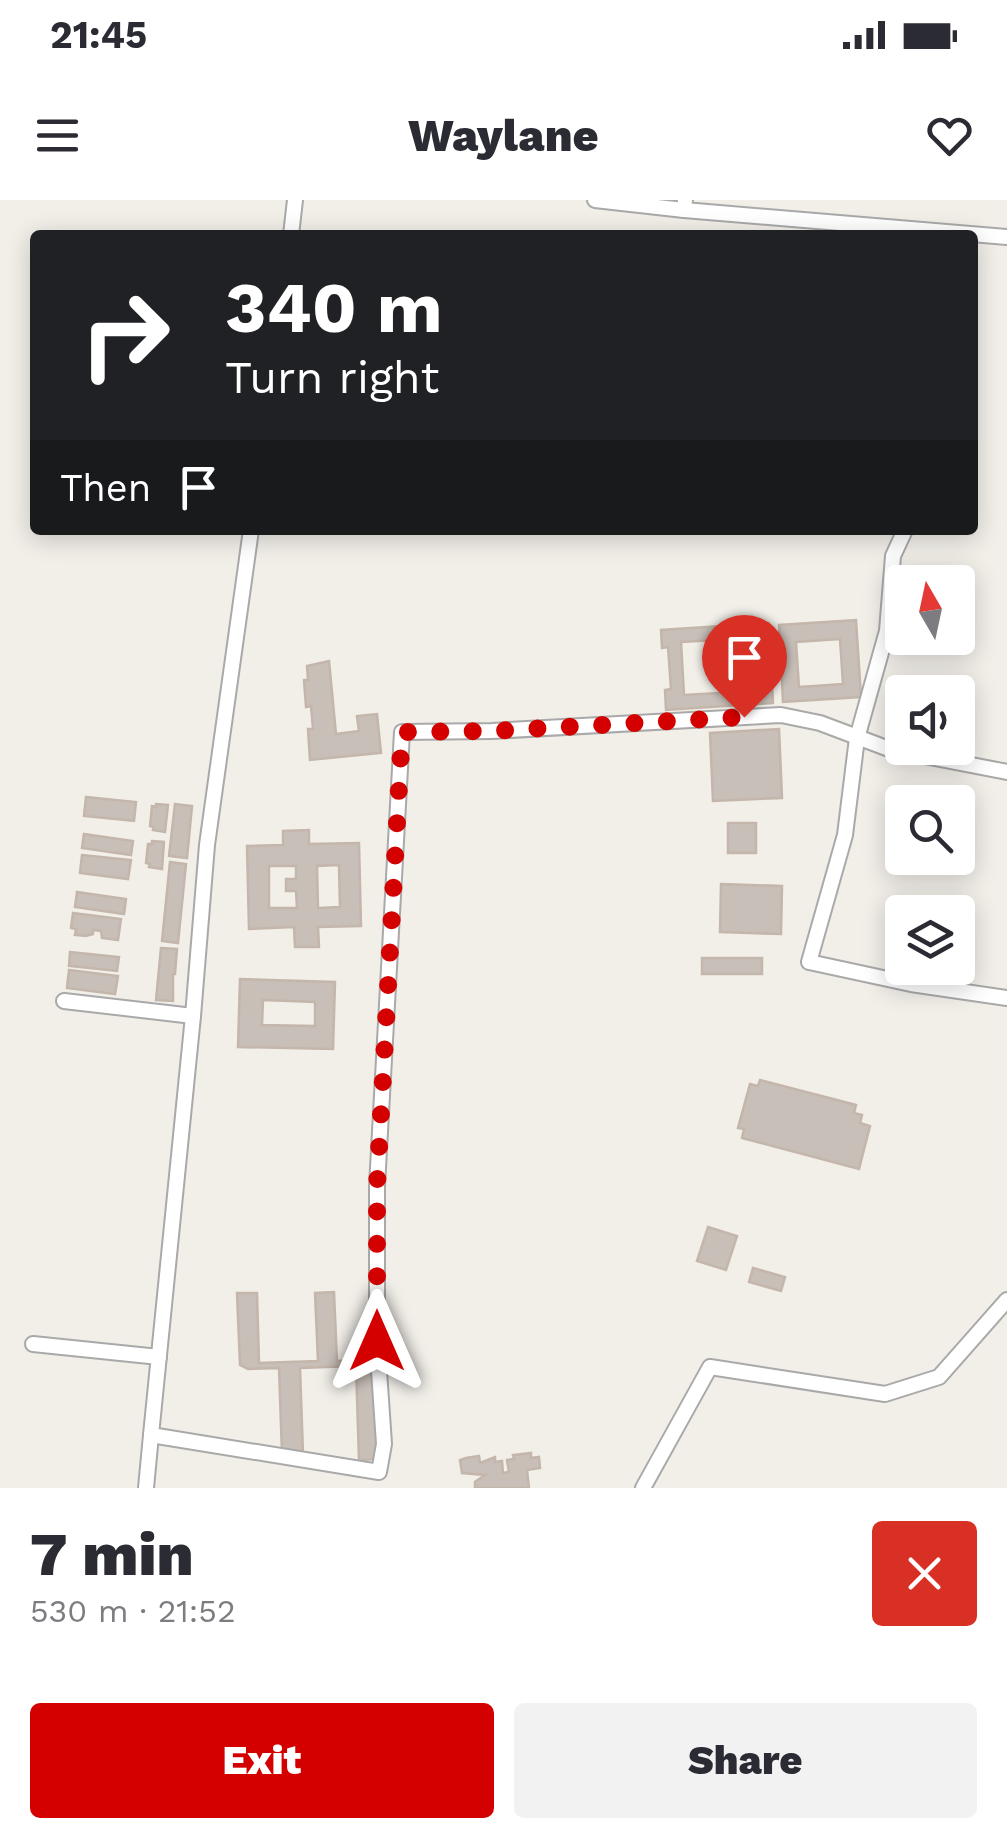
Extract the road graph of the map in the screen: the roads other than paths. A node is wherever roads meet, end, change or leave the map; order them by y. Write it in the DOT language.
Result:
graph roads {
  1 [pos="295,200"];
  2 [pos="596,200"];
  3 [pos="685,205"];
  4 [pos="291,230"];
  5 [pos="937,230"];
  6 [pos="978,234"];
  7 [pos="1007,237"];
  8 [pos="250,535"];
  9 [pos="903,535"];
  10 [pos="856,738"];
  11 [pos="1007,772"];
  12 [pos="1007,998"];
  13 [pos="64,1002"];
  14 [pos="193,1016"];
  15 [pos="1007,1300"];
  16 [pos="32,1344"];
  17 [pos="159,1357"];
  18 [pos="151,1435"];
  19 [pos="146,1488"];
  20 [pos="643,1488"];
  1 -- 4 [label="street"];
  2 -- 3 [label="street"];
  3 -- 5 [label="street"];
  6 -- 7 [label="street"];
  8 -- 14 [label="street"];
  9 -- 10 [label="street"];
  10 -- 11 [label="street"];
  10 -- 12 [label="street"];
  10 -- 18 [label="street"];
  13 -- 14 [label="street"];
  14 -- 17 [label="street"];
  15 -- 20 [label="street"];
  16 -- 17 [label="street"];
  17 -- 18 [label="street"];
  18 -- 19 [label="street"];
}
